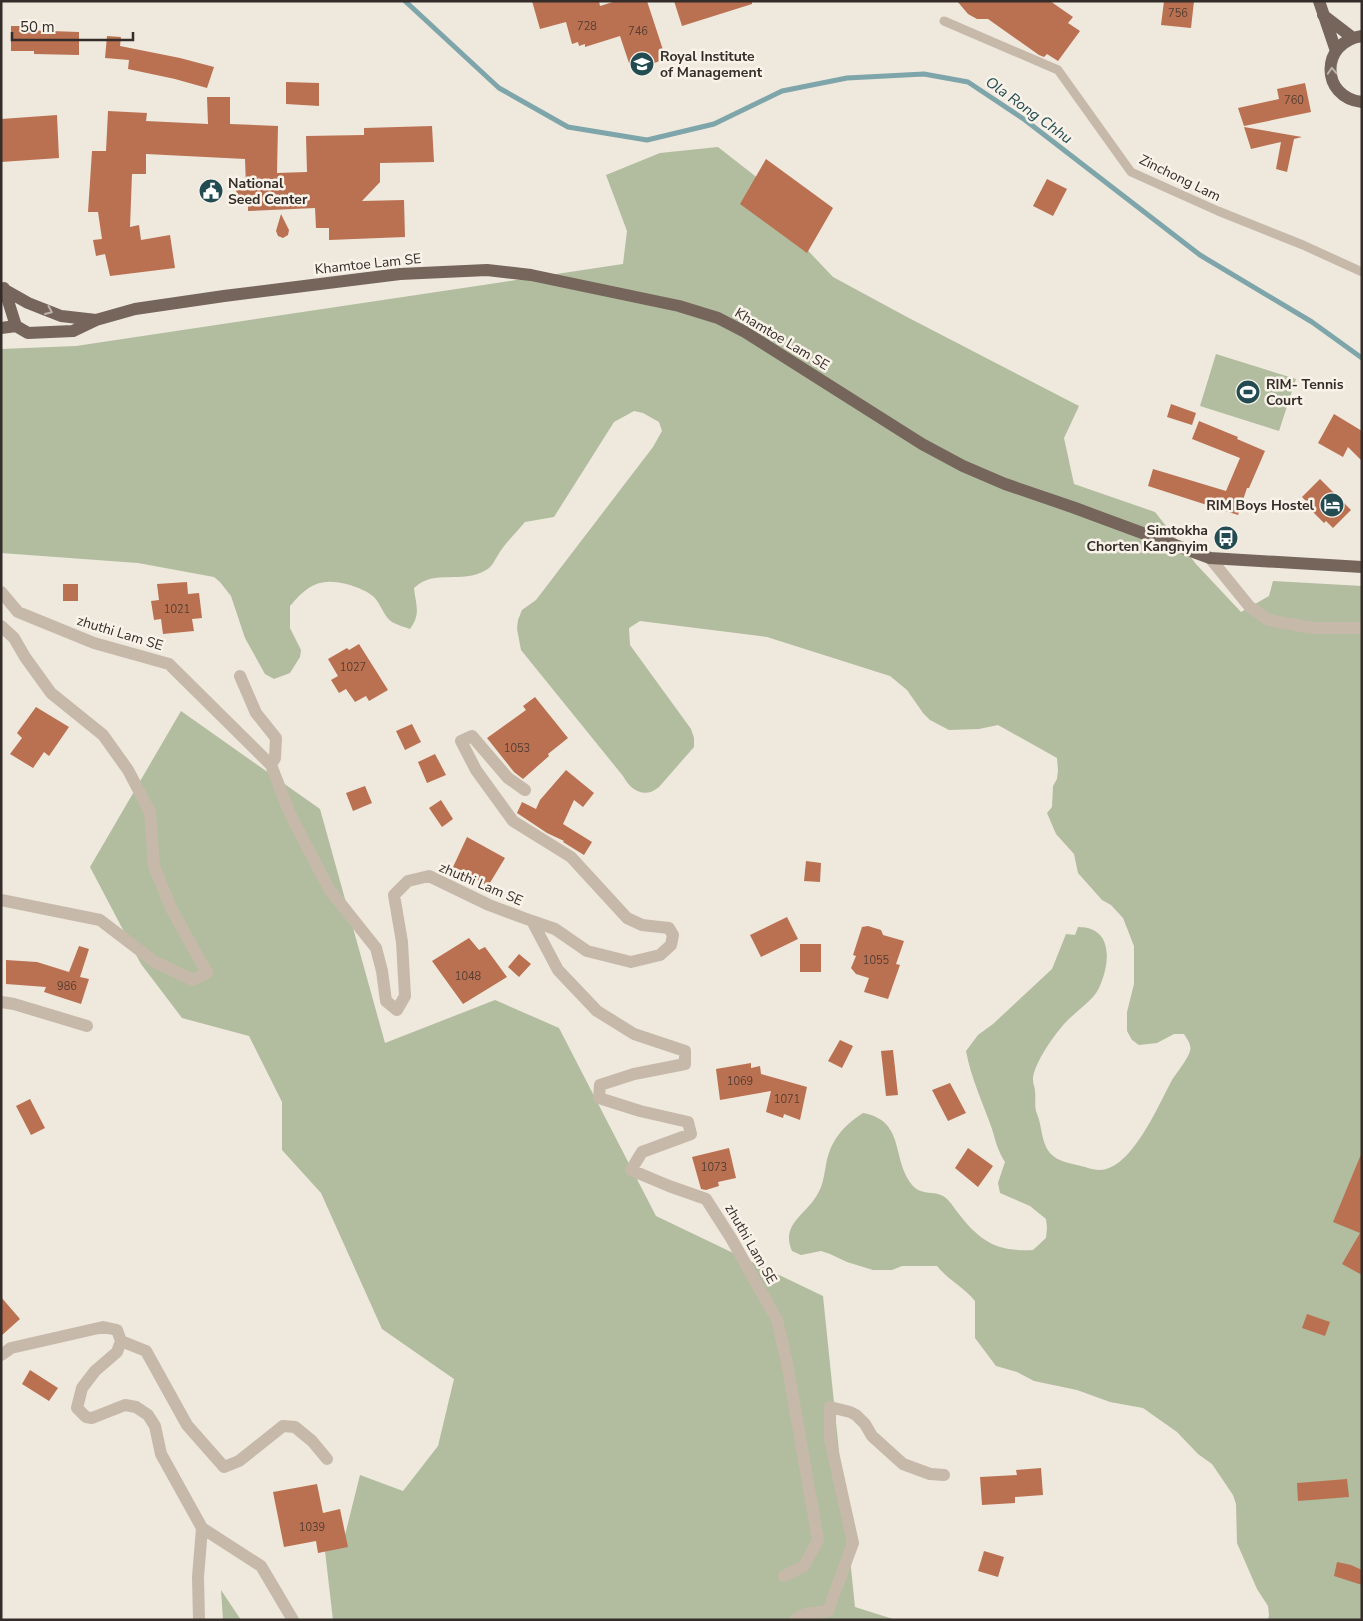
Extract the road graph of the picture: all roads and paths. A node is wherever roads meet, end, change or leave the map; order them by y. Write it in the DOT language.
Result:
graph roads {
  1 [pos="1319,1"];
  2 [pos="1324,16"];
  3 [pos="944,21"];
  4 [pos="1357,37"];
  5 [pos="1336,51"];
  6 [pos="1362,102"];
  7 [pos="1362,272"];
  8 [pos="3,288"];
  9 [pos="96,320"];
  10 [pos="16,326"];
  11 [pos="1,328"];
  12 [pos="1210,558"];
  13 [pos="1362,568"];
  14 [pos="1,592"];
  15 [pos="1,626"];
  16 [pos="1362,628"];
  17 [pos="240,676"];
  18 [pos="271,765"];
  19 [pos="525,790"];
  20 [pos="1,900"];
  21 [pos="532,921"];
  22 [pos="1,1002"];
  23 [pos="87,1026"];
  24 [pos="120,1342"];
  25 [pos="1,1355"];
  26 [pos="327,1460"];
  27 [pos="944,1475"];
  28 [pos="202,1528"];
  29 [pos="784,1576"];
  30 [pos="199,1620"];
  31 [pos="293,1620"];
  32 [pos="795,1620"];
  1 -- 2 [label="main road"];
  2 -- 4 [label="main road"];
  2 -- 5 [label="main road"];
  3 -- 7 [label="lane, Zinchong Lam"];
  4 -- 5 [label="main road"];
  6 -- 5 [label="main road, one-way"];
  8 -- 9 [label="main road, Khamtoe Lam SE, one-way"];
  8 -- 10 [label="main road"];
  9 -- 10 [label="main road, Khamtoe Lam SE"];
  9 -- 12 [label="main road, Khamtoe Lam SE"];
  10 -- 11 [label="main road"];
  12 -- 13 [label="main road, Khamtoe Lam SE"];
  12 -- 16 [label="street"];
  14 -- 18 [label="street, zhuthi Lam SE"];
  15 -- 20 [label="street"];
  17 -- 18 [label="street"];
  18 -- 21 [label="street, zhuthi Lam SE"];
  19 -- 21 [label="street"];
  21 -- 29 [label="street, zhuthi Lam SE"];
  22 -- 23 [label="street"];
  24 -- 25 [label="street"];
  24 -- 26 [label="street"];
  24 -- 28 [label="street"];
  27 -- 32 [label="street"];
  28 -- 30 [label="street"];
  28 -- 31 [label="street"];
}
